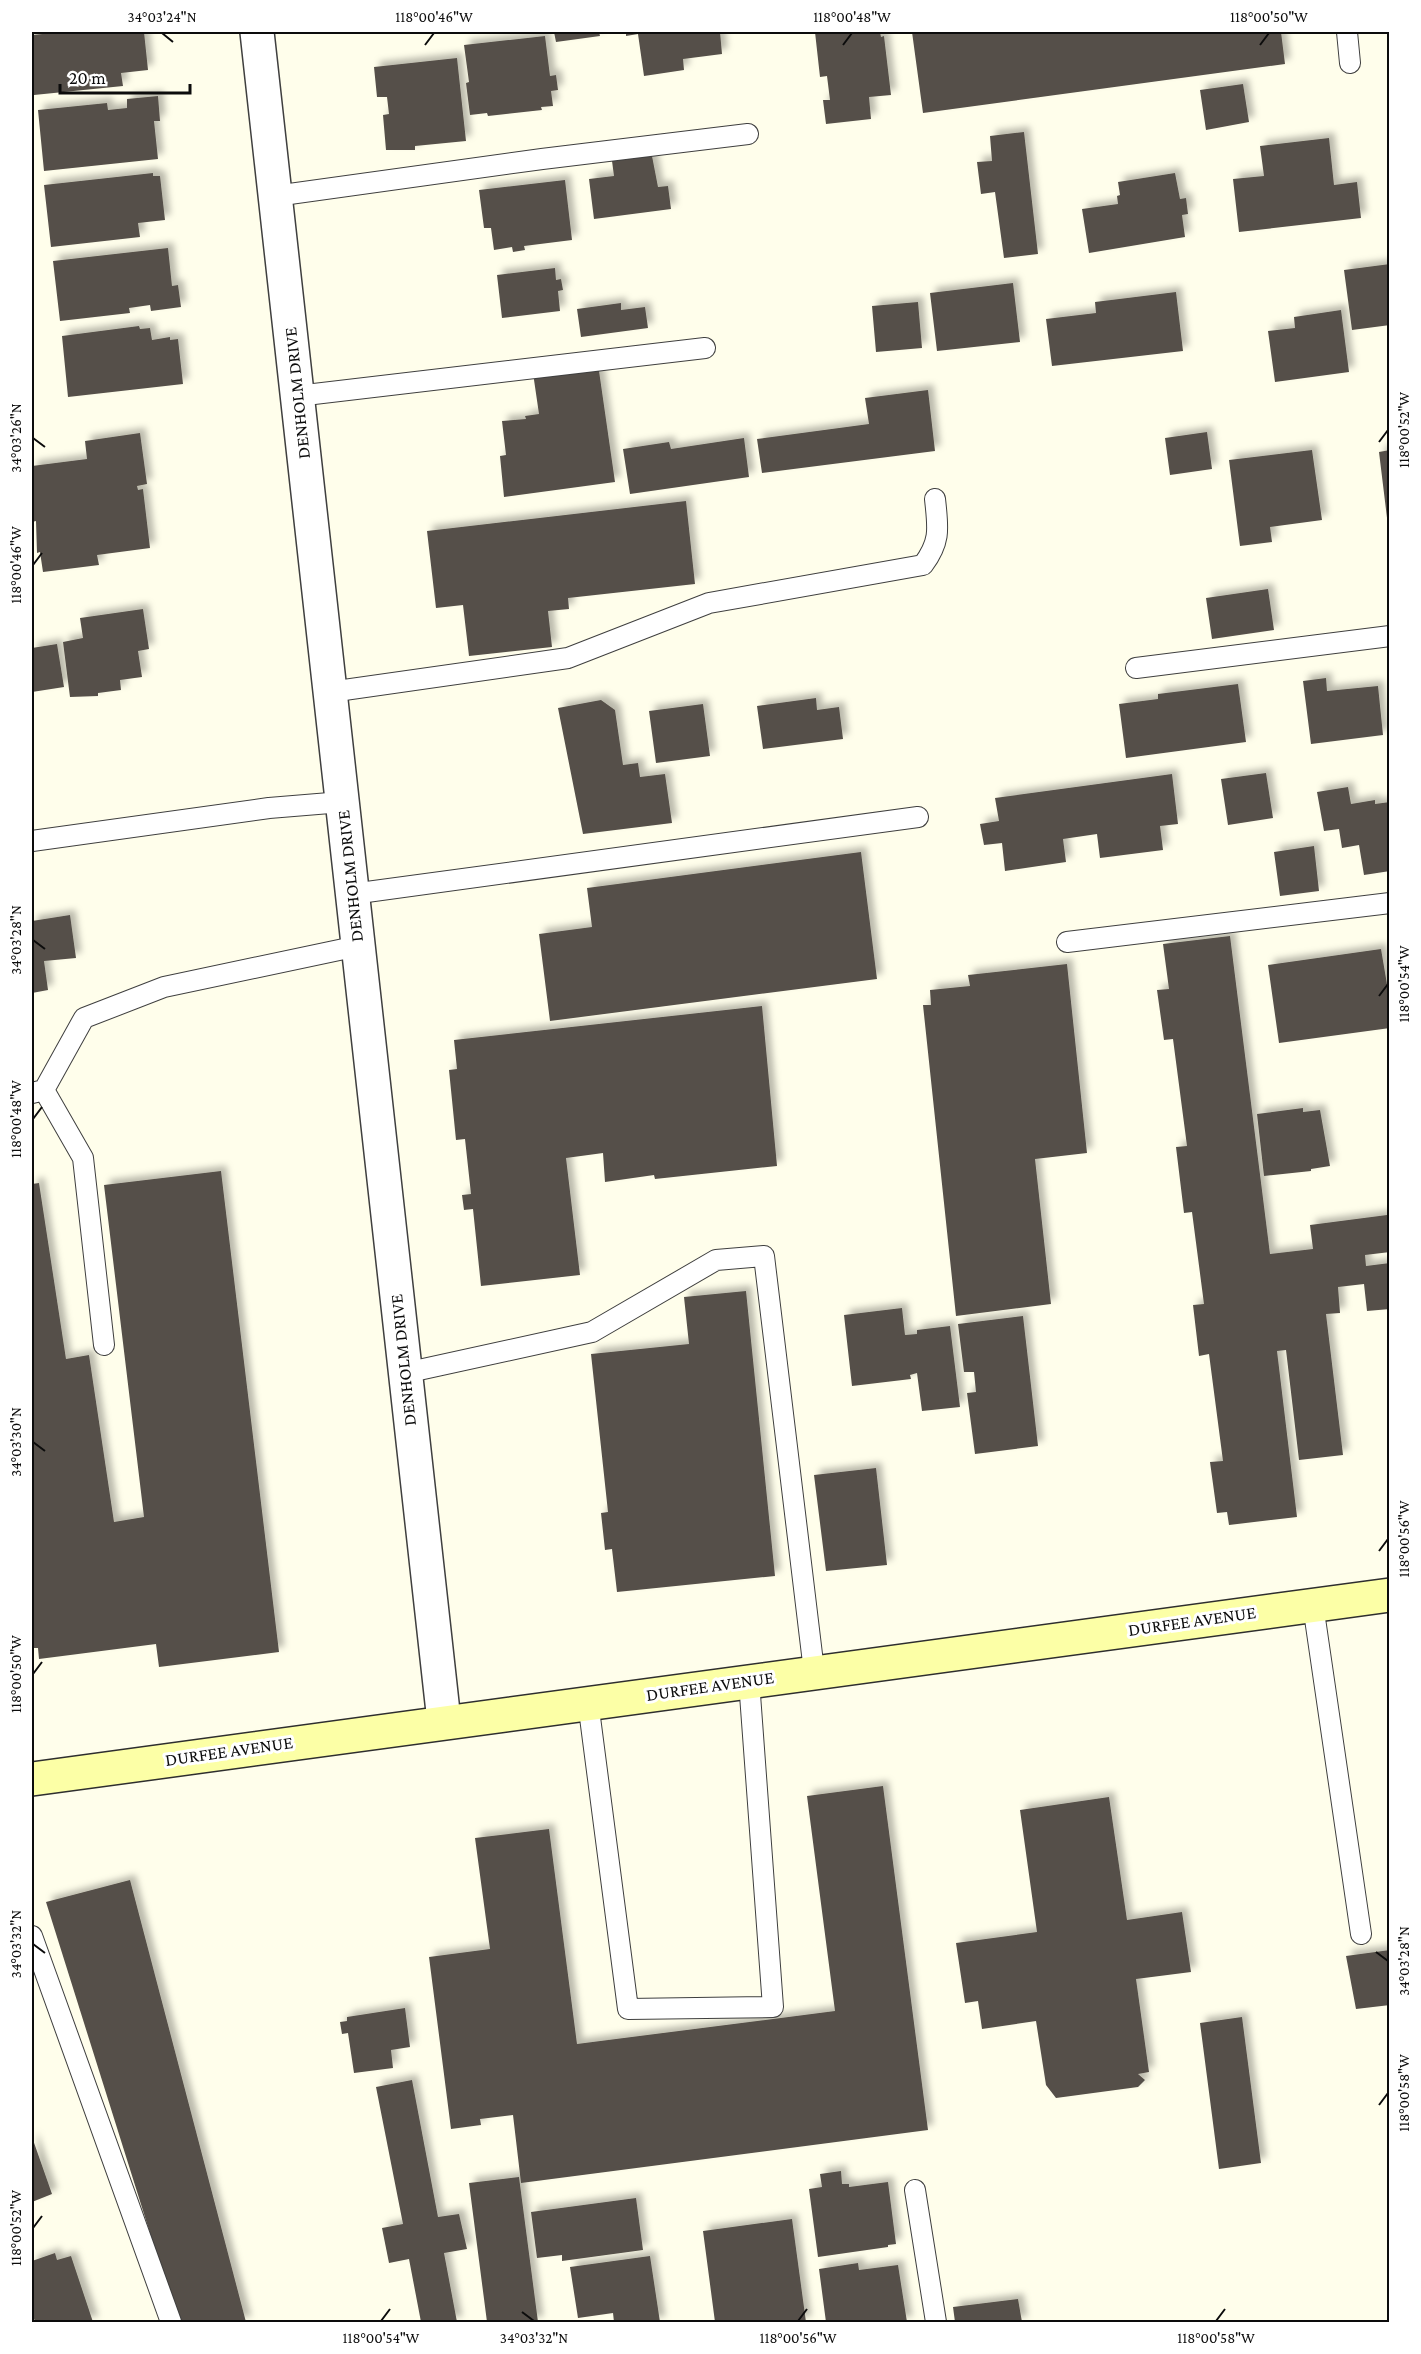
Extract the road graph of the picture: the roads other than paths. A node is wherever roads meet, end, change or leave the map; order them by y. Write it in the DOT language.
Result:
graph roads {
  1 [pos="257,32"];
  2 [pos="1347,32"];
  3 [pos="1350,63"];
  4 [pos="748,134"];
  5 [pos="275,196"];
  6 [pos="705,348"];
  7 [pos="297,396"];
  8 [pos="936,499"];
  9 [pos="1389,636"];
  10 [pos="1136,668"];
  11 [pos="330,692"];
  12 [pos="342,802"];
  13 [pos="918,817"];
  14 [pos="32,841"];
  15 [pos="352,894"];
  16 [pos="1389,903"];
  17 [pos="1067,942"];
  18 [pos="358,946"];
  19 [pos="38,1092"];
  20 [pos="104,1344"];
  21 [pos="405,1373"];
  22 [pos="1389,1595"];
  23 [pos="1313,1605"];
  24 [pos="814,1671"];
  25 [pos="749,1681"];
  26 [pos="588,1702"];
  27 [pos="444,1721"];
  28 [pos="32,1779"];
  29 [pos="1361,1934"];
  30 [pos="32,1936"];
  31 [pos="915,2190"];
  32 [pos="171,2322"];
  33 [pos="936,2322"];
  1 -- 5 [label="street, DENHOLM DRIVE"];
  2 -- 3 [label="lane"];
  4 -- 5 [label="lane"];
  5 -- 7 [label="street, DENHOLM DRIVE"];
  6 -- 7 [label="lane"];
  7 -- 11 [label="street, DENHOLM DRIVE"];
  8 -- 11 [label="lane"];
  9 -- 10 [label="lane"];
  11 -- 12 [label="street, DENHOLM DRIVE"];
  12 -- 14 [label="lane"];
  12 -- 15 [label="street, DENHOLM DRIVE"];
  13 -- 15 [label="lane"];
  15 -- 18 [label="street, DENHOLM DRIVE"];
  16 -- 17 [label="lane"];
  18 -- 19 [label="lane"];
  18 -- 21 [label="street, DENHOLM DRIVE"];
  19 -- 20 [label="lane"];
  21 -- 24 [label="lane"];
  21 -- 27 [label="street, DENHOLM DRIVE"];
  22 -- 23 [label="main road, DURFEE AVENUE"];
  23 -- 24 [label="main road, DURFEE AVENUE"];
  23 -- 29 [label="lane"];
  24 -- 25 [label="main road, DURFEE AVENUE"];
  25 -- 26 [label="main road, DURFEE AVENUE"];
  25 -- 26 [label="lane"];
  26 -- 27 [label="main road, DURFEE AVENUE"];
  27 -- 28 [label="main road, DURFEE AVENUE"];
  30 -- 32 [label="lane"];
  31 -- 33 [label="lane"];
}
